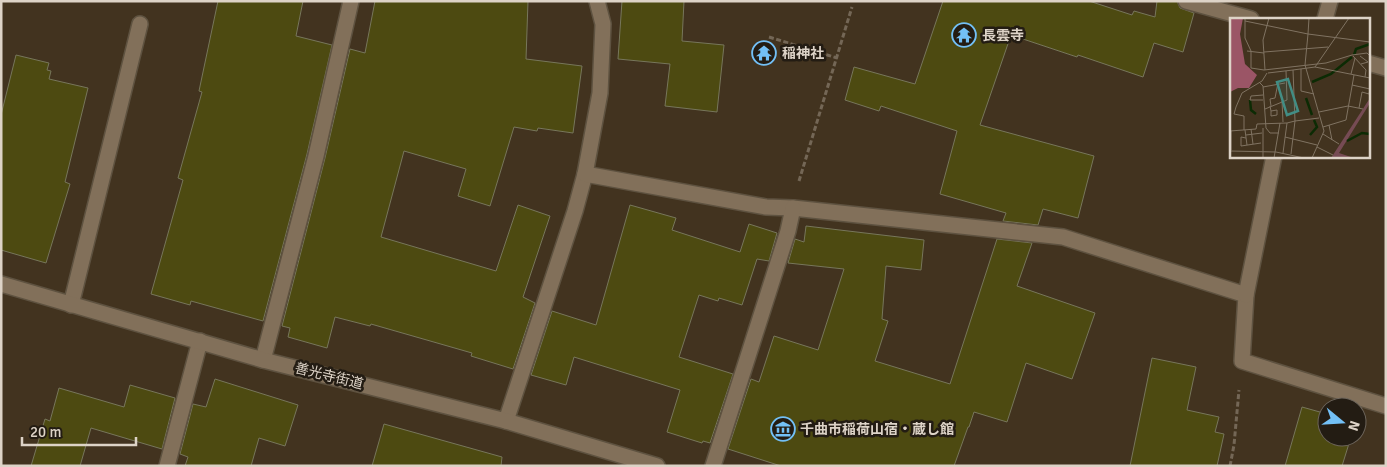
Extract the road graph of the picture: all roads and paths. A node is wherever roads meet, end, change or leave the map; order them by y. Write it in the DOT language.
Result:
graph roads {
  1 [pos="352,1"];
  2 [pos="597,1"];
  3 [pos="1186,1"];
  4 [pos="1330,1"];
  5 [pos="852,7"];
  6 [pos="1246,18"];
  7 [pos="1325,18"];
  8 [pos="140,24"];
  9 [pos="769,37"];
  10 [pos="837,58"];
  11 [pos="1370,64"];
  12 [pos="1386,68"];
  13 [pos="1274,158"];
  14 [pos="585,174"];
  15 [pos="793,208"];
  16 [pos="1,284"];
  17 [pos="1246,295"];
  18 [pos="72,305"];
  19 [pos="200,341"];
  20 [pos="263,360"];
  21 [pos="1242,361"];
  22 [pos="1386,406"];
  23 [pos="506,421"];
  24 [pos="167,466"];
  25 [pos="657,466"];
  26 [pos="713,466"];
  27 [pos="1230,466"];
  1 -- 20 [label="street"];
  2 -- 14 [label="street"];
  3 -- 6 [label="street"];
  4 -- 7 [label="street"];
  5 -- 10 [label="path"];
  8 -- 18 [label="street"];
  9 -- 10 [label="path"];
  10 -- 15 [label="path"];
  11 -- 12 [label="street"];
  13 -- 17 [label="street"];
  14 -- 15 [label="street"];
  14 -- 23 [label="street"];
  15 -- 17 [label="street"];
  15 -- 26 [label="street"];
  16 -- 18 [label="street, 善光寺街道"];
  17 -- 21 [label="street"];
  18 -- 19 [label="street, 善光寺街道"];
  19 -- 20 [label="street, 善光寺街道"];
  19 -- 24 [label="street"];
  20 -- 23 [label="street, 善光寺街道"];
  21 -- 22 [label="street"];
  21 -- 27 [label="path"];
  23 -- 25 [label="street, 善光寺街道"];
}
